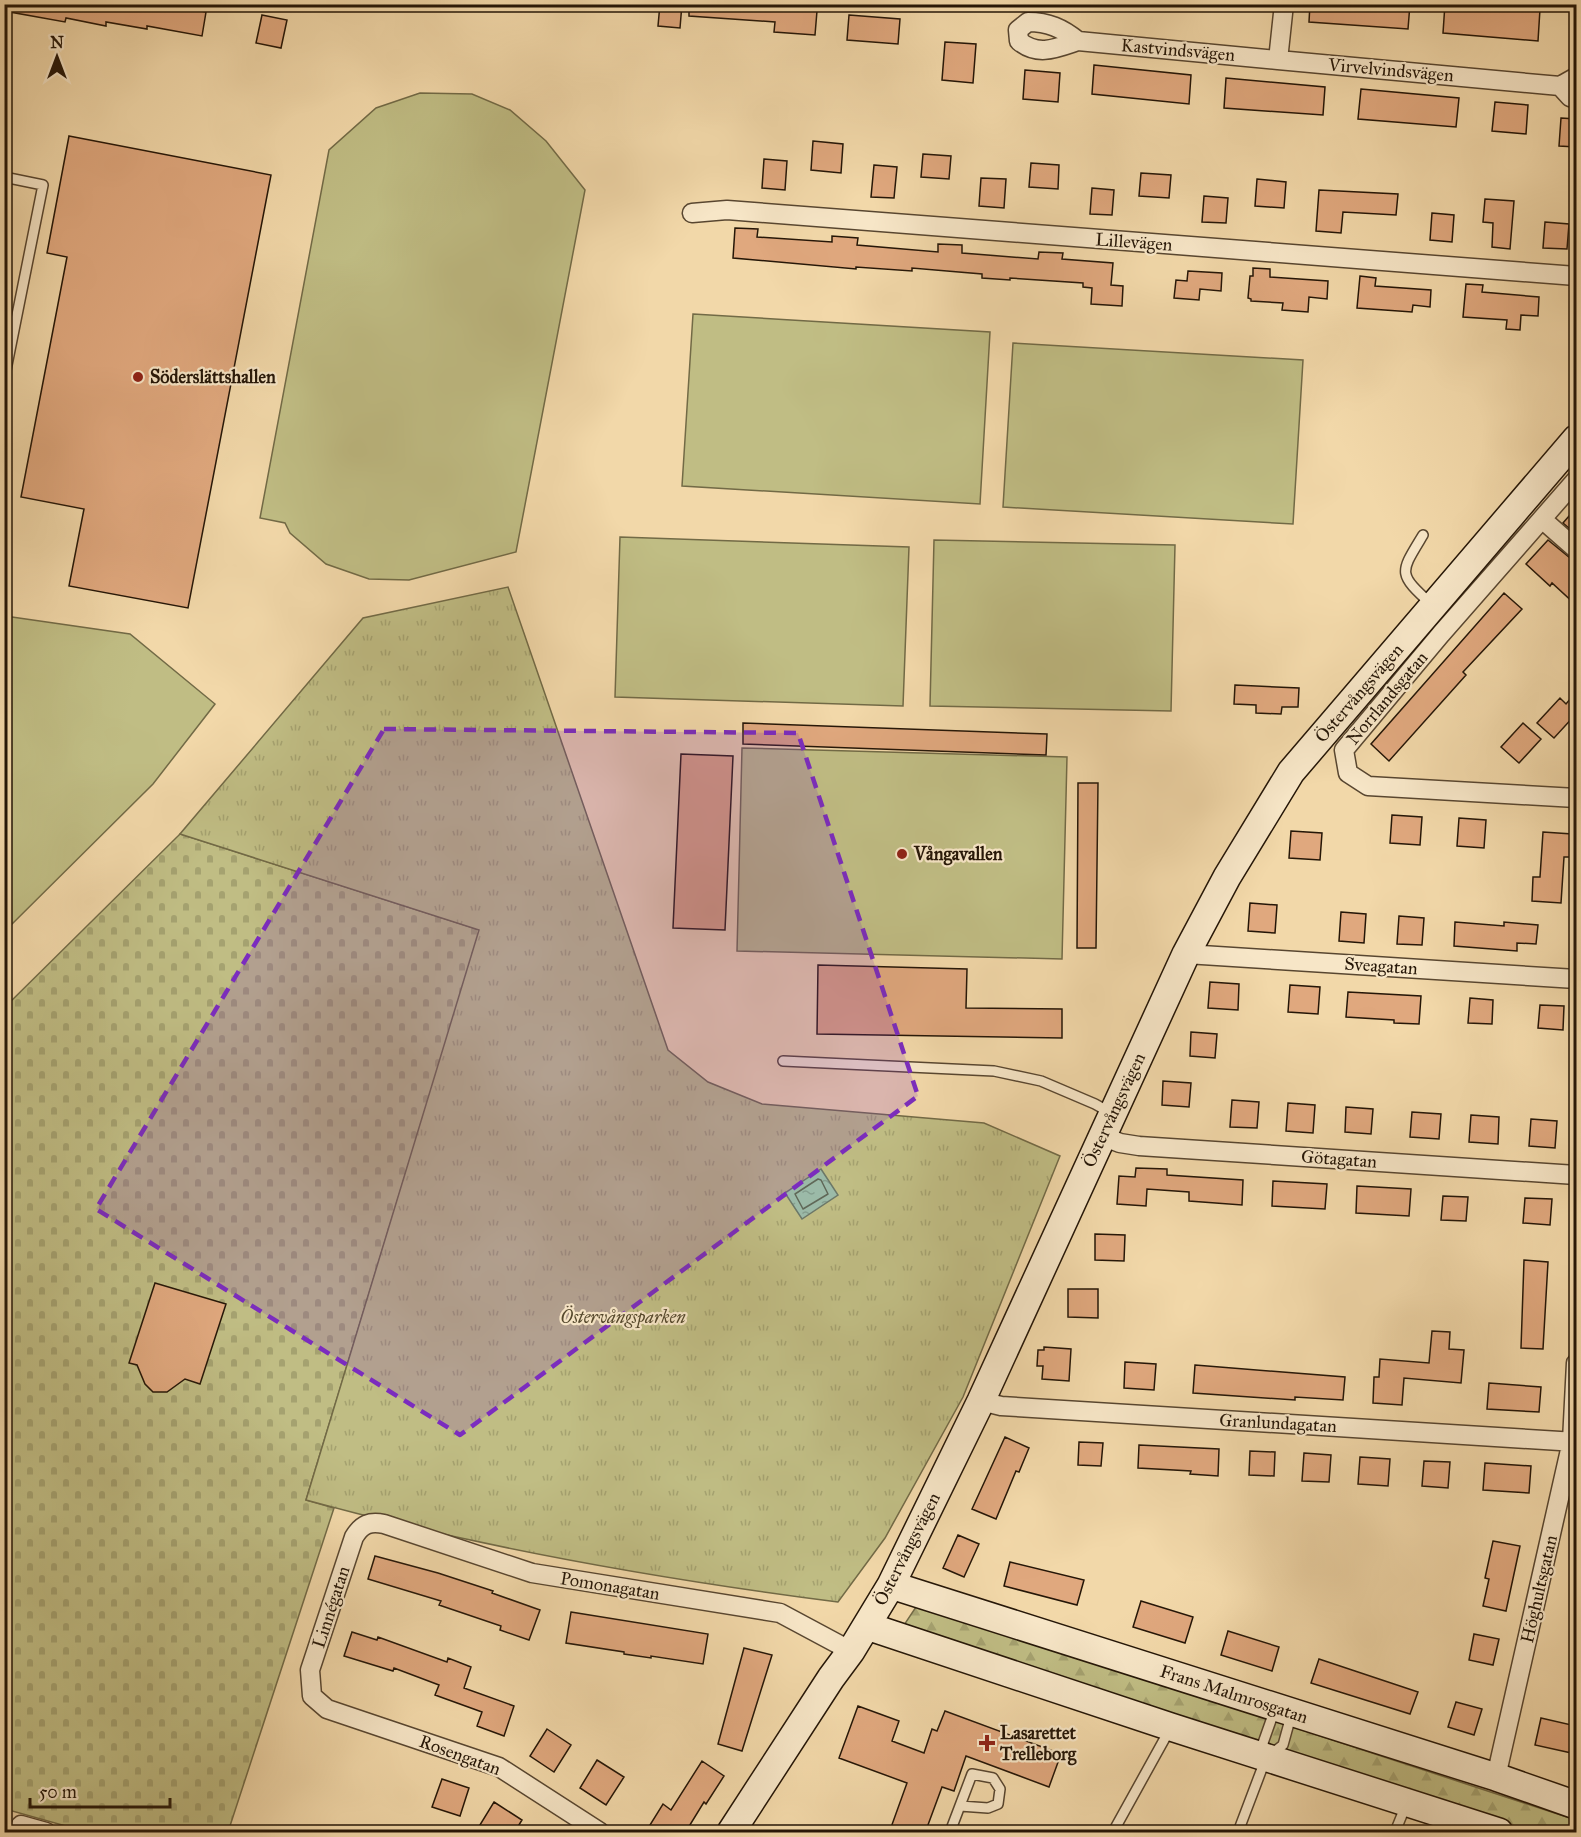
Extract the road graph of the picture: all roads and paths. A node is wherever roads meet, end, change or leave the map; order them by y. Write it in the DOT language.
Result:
graph roads {
  1 [pos="1284,4"];
  2 [pos="1078,41"];
  3 [pos="1278,60"];
  4 [pos="1576,77"];
  5 [pos="1560,86"];
  6 [pos="1576,99"];
  7 [pos="4,177"];
  8 [pos="692,213"];
  9 [pos="1576,276"];
  10 [pos="4,380"];
  11 [pos="1576,439"];
  12 [pos="1576,480"];
  13 [pos="1543,520"];
  14 [pos="1423,535"];
  15 [pos="1576,549"];
  16 [pos="1433,606"];
  17 [pos="1576,798"];
  18 [pos="1186,954"];
  19 [pos="1576,979"];
  20 [pos="783,1061"];
  21 [pos="1108,1125"];
  22 [pos="1576,1175"];
  23 [pos="1576,1363"];
  24 [pos="981,1401"];
  25 [pos="1574,1441"];
  26 [pos="366,1524"];
  27 [pos="891,1585"];
  28 [pos="867,1626"];
  29 [pos="851,1651"];
  30 [pos="312,1696"];
  31 [pos="1284,1709"];
  32 [pos="1171,1727"];
  33 [pos="1266,1758"];
  34 [pos="1496,1777"];
  35 [pos="1407,1803"];
  36 [pos="1576,1805"];
  37 [pos="960,1806"];
  38 [pos="20,1829"];
  39 [pos="737,1830"];
  40 [pos="46,1833"];
  41 [pos="600,1833"];
  42 [pos="951,1833"];
  43 [pos="1113,1833"];
  44 [pos="1238,1833"];
  45 [pos="1395,1833"];
  46 [pos="1500,1833"];
  1 -- 3 [label="street"];
  2 -- 3 [label="street, Kastvindsvägen"];
  3 -- 5 [label="street, Virvelvindsvägen"];
  4 -- 5 [label="street"];
  5 -- 6 [label="street"];
  7 -- 10 [label="lane"];
  8 -- 9 [label="street, Lillevägen"];
  11 -- 16 [label="street, Östervångsvägen"];
  12 -- 13 [label="street, Norrlandsgatan"];
  13 -- 15 [label="street"];
  13 -- 17 [label="street, Norrlandsgatan"];
  14 -- 16 [label="lane"];
  16 -- 18 [label="street, Östervångsvägen"];
  18 -- 19 [label="street, Sveagatan"];
  18 -- 21 [label="street, Östervångsvägen"];
  20 -- 21 [label="lane"];
  21 -- 22 [label="street, Götagatan"];
  21 -- 24 [label="street, Östervångsvägen"];
  23 -- 25 [label="street, Höghultsgatan"];
  24 -- 25 [label="street, Granlundagatan"];
  24 -- 27 [label="street, Östervångsvägen"];
  25 -- 34 [label="street, Höghultsgatan"];
  26 -- 29 [label="street, Pomonagatan"];
  26 -- 30 [label="street, Linnégatan"];
  27 -- 28 [label="street, Östervångsvägen"];
  27 -- 31 [label="street, Frans Malmrosgatan"];
  28 -- 29 [label="street, Östervångsvägen"];
  28 -- 32 [label="street"];
  29 -- 39 [label="street, Östervångsvägen"];
  30 -- 41 [label="street, Rosengatan"];
  31 -- 33 [label="lane"];
  31 -- 33 [label="lane"];
  31 -- 34 [label="street, Frans Malmrosgatan"];
  32 -- 33 [label="street"];
  32 -- 43 [label="lane"];
  33 -- 35 [label="street"];
  33 -- 44 [label="lane"];
  34 -- 36 [label="street, Frans Malmrosgatan"];
  35 -- 45 [label="lane"];
  35 -- 46 [label="street"];
  37 -- 37 [label="lane"];
  37 -- 42 [label="lane"];
  38 -- 40 [label="street"];
}
